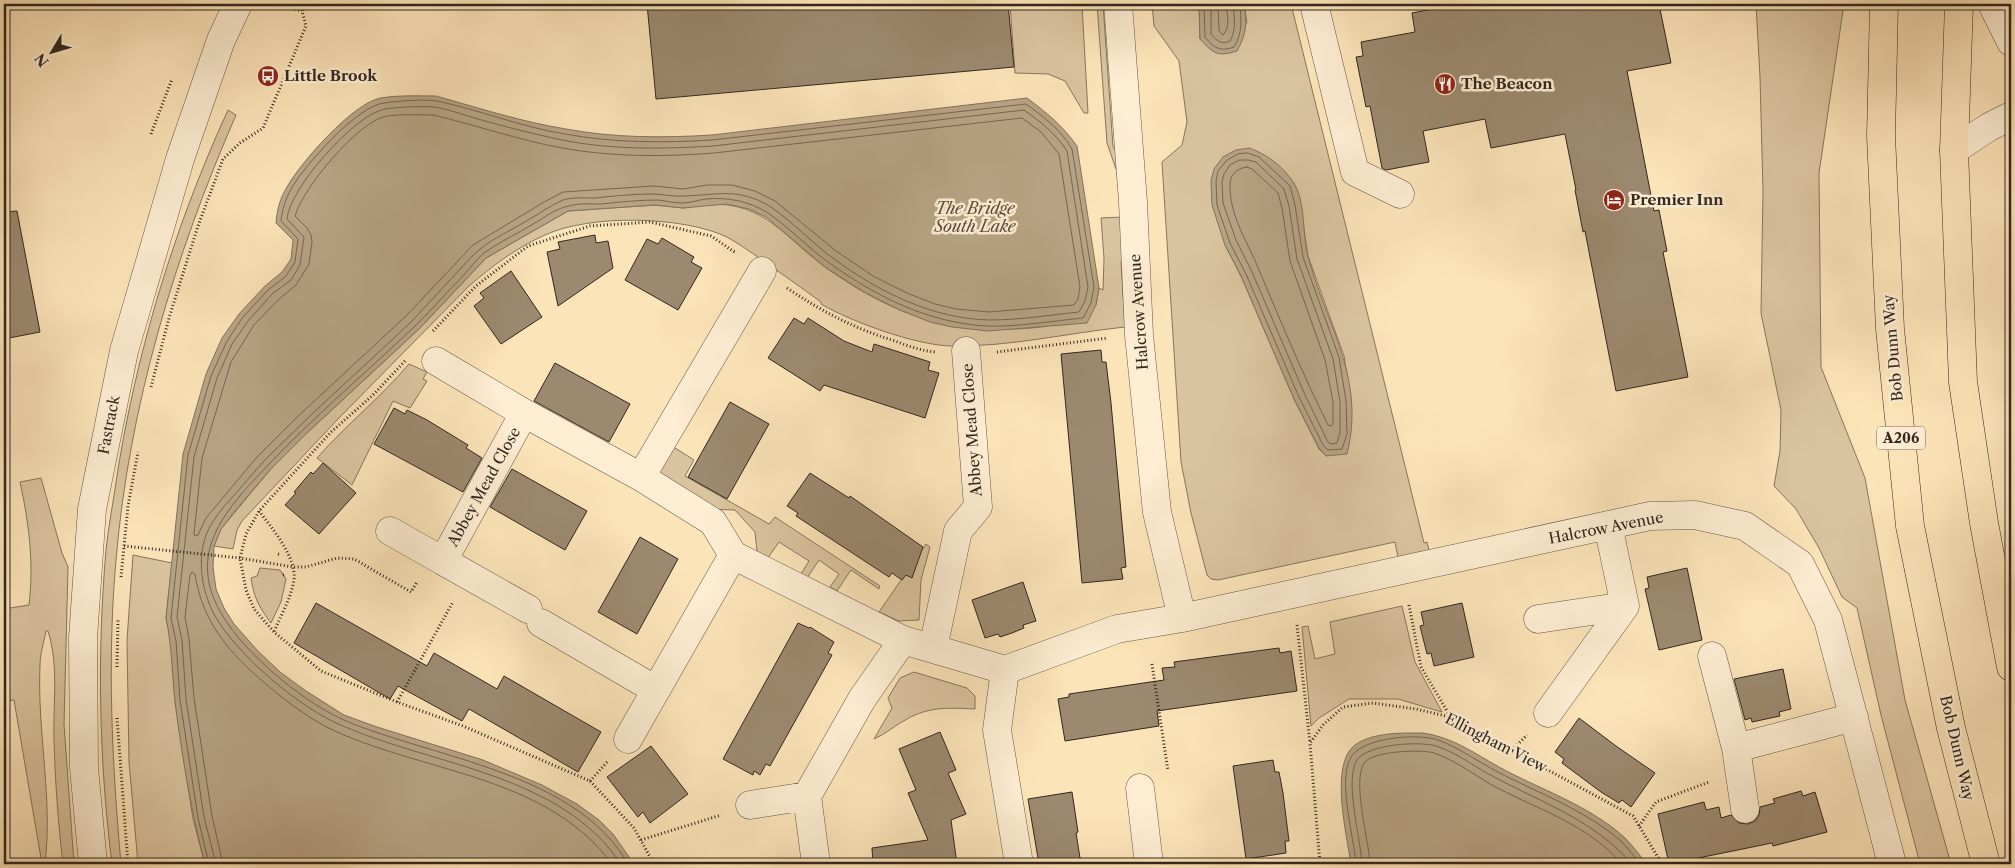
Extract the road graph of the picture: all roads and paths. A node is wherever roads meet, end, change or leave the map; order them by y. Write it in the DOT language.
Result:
graph roads {
  1 [pos="238,4"];
  2 [pos="271,4"];
  3 [pos="304,4"];
  4 [pos="1118,4"];
  5 [pos="1314,4"];
  6 [pos="1884,4"];
  7 [pos="1958,4"];
  8 [pos="1992,4"];
  9 [pos="302,11"];
  10 [pos="2011,42"];
  11 [pos="2011,116"];
  12 [pos="1954,150"];
  13 [pos="1400,194"];
  14 [pos="762,271"];
  15 [pos="966,351"];
  16 [pos="436,361"];
  17 [pos="150,389"];
  18 [pos="524,413"];
  19 [pos="140,443"];
  20 [pos="641,477"];
  21 [pos="259,511"];
  22 [pos="1608,525"];
  23 [pos="390,531"];
  24 [pos="124,546"];
  25 [pos="733,555"];
  26 [pos="438,558"];
  27 [pos="293,567"];
  28 [pos="469,576"];
  29 [pos="120,582"];
  30 [pos="1409,605"];
  31 [pos="1625,606"];
  32 [pos="118,618"];
  33 [pos="1182,618"];
  34 [pos="1538,619"];
  35 [pos="1296,622"];
  36 [pos="274,632"];
  37 [pos="903,640"];
  38 [pos="933,648"];
  39 [pos="1712,656"];
  40 [pos="1152,664"];
  41 [pos="2011,667"];
  42 [pos="1006,670"];
  43 [pos="117,674"];
  44 [pos="656,690"];
  45 [pos="397,702"];
  46 [pos="117,712"];
  47 [pos="1548,713"];
  48 [pos="1450,717"];
  49 [pos="1854,717"];
  50 [pos="628,739"];
  51 [pos="1310,743"];
  52 [pos="1736,748"];
  53 [pos="1740,775"];
  54 [pos="1140,788"];
  55 [pos="807,796"];
  56 [pos="750,805"];
  57 [pos="1745,809"];
  58 [pos="1639,826"];
  59 [pos="641,840"];
  60 [pos="93,864"];
  61 [pos="128,864"];
  62 [pos="816,864"];
  63 [pos="1019,864"];
  64 [pos="1149,864"];
  65 [pos="1320,864"];
  66 [pos="1662,864"];
  67 [pos="1892,864"];
  68 [pos="1986,864"];
  1 -- 60 [label="street, Fastrack"];
  2 -- 9 [label="path"];
  3 -- 9 [label="path"];
  4 -- 33 [label="street, Halcrow Avenue"];
  5 -- 13 [label="street"];
  6 -- 68 [label="main road, Bob Dunn Way / A206"];
  7 -- 12 [label="main road"];
  8 -- 10 [label="street"];
  9 -- 17 [label="path"];
  11 -- 12 [label="street"];
  12 -- 41 [label="main road"];
  14 -- 20 [label="street"];
  15 -- 38 [label="street, Abbey Mead Close"];
  16 -- 18 [label="street, Abbey Mead Close"];
  18 -- 20 [label="street, Abbey Mead Close"];
  18 -- 26 [label="street, Abbey Mead Close"];
  19 -- 24 [label="path"];
  20 -- 25 [label="street, Abbey Mead Close"];
  21 -- 27 [label="path"];
  22 -- 31 [label="street"];
  22 -- 33 [label="street, Halcrow Avenue"];
  22 -- 49 [label="street, Halcrow Avenue"];
  23 -- 26 [label="street, Abbey Mead Close"];
  24 -- 27 [label="path"];
  24 -- 29 [label="path"];
  25 -- 37 [label="street"];
  25 -- 44 [label="street"];
  26 -- 27 [label="path"];
  26 -- 28 [label="street, Abbey Mead Close"];
  27 -- 36 [label="path"];
  28 -- 44 [label="street, Abbey Mead Close"];
  28 -- 45 [label="path"];
  30 -- 48 [label="path"];
  31 -- 34 [label="street"];
  31 -- 47 [label="street"];
  32 -- 43 [label="path"];
  33 -- 42 [label="street, Halcrow Avenue"];
  35 -- 51 [label="path"];
  37 -- 38 [label="street"];
  37 -- 55 [label="street"];
  38 -- 42 [label="street"];
  39 -- 52 [label="street"];
  40 -- 54 [label="path"];
  42 -- 63 [label="street"];
  44 -- 50 [label="street"];
  46 -- 61 [label="path"];
  48 -- 51 [label="path, Ellingham View"];
  48 -- 58 [label="path, Ellingham View"];
  49 -- 52 [label="street"];
  49 -- 67 [label="street, Halcrow Avenue"];
  51 -- 65 [label="path"];
  52 -- 53 [label="street"];
  53 -- 57 [label="street"];
  53 -- 58 [label="path"];
  54 -- 64 [label="street"];
  55 -- 56 [label="street"];
  55 -- 62 [label="street"];
  56 -- 59 [label="path"];
  58 -- 66 [label="path, Ellingham View"];
}
